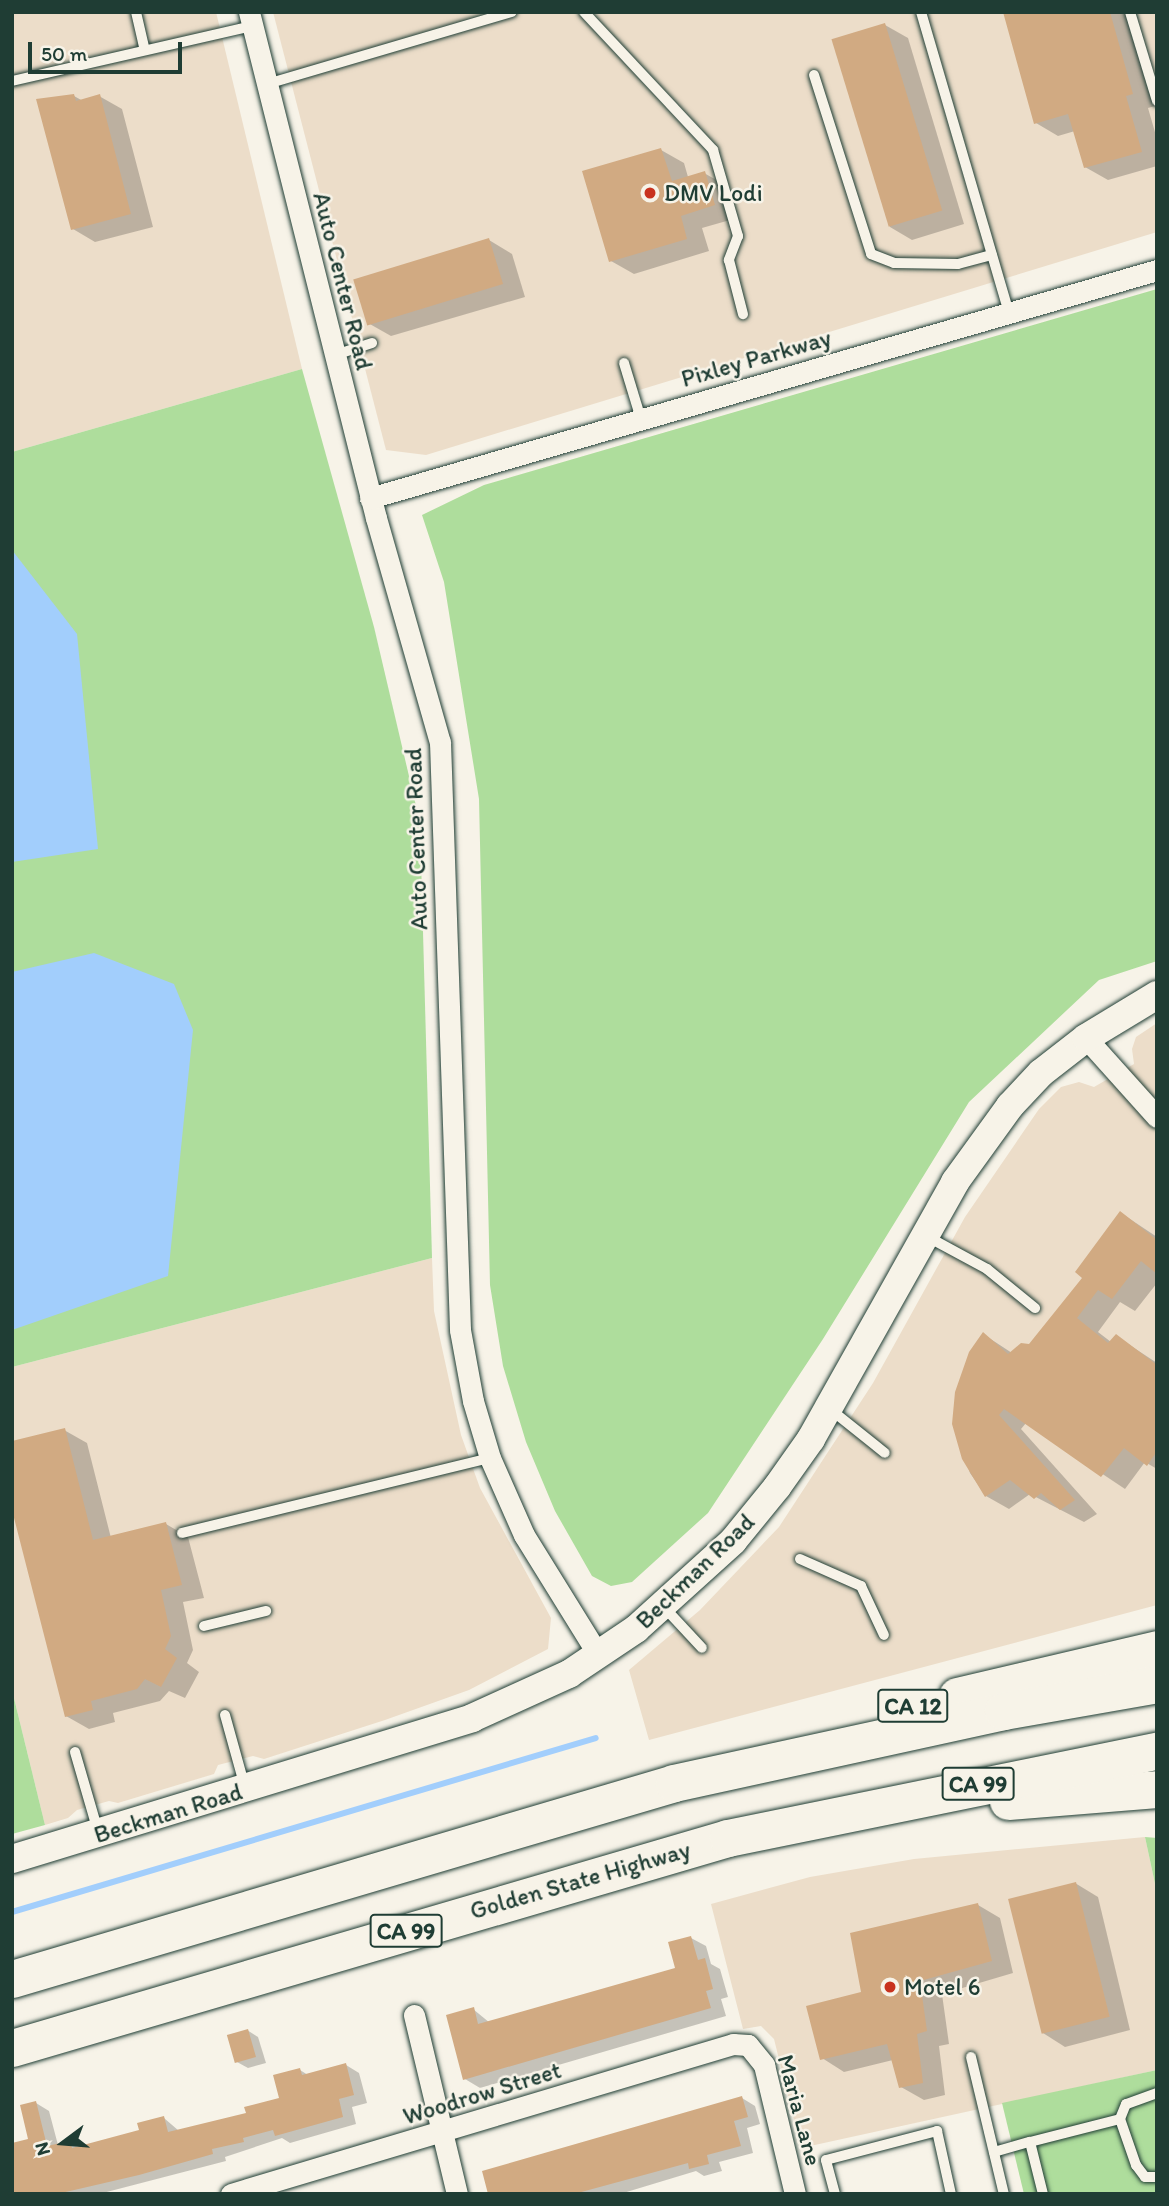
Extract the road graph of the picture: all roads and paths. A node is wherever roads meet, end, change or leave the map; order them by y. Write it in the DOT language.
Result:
graph roads {
  1 [pos="136,12"];
  2 [pos="512,12"];
  3 [pos="584,12"];
  4 [pos="921,12"];
  5 [pos="1130,12"];
  6 [pos="251,19"];
  7 [pos="145,50"];
  8 [pos="814,75"];
  9 [pos="12,81"];
  10 [pos="267,84"];
  11 [pos="1157,102"];
  12 [pos="992,255"];
  13 [pos="1157,270"];
  14 [pos="1009,313"];
  15 [pos="743,314"];
  16 [pos="372,343"];
  17 [pos="335,355"];
  18 [pos="624,363"];
  19 [pos="641,419"];
  20 [pos="370,498"];
  21 [pos="1157,995"];
  22 [pos="1086,1038"];
  23 [pos="1157,1117"];
  24 [pos="925,1235"];
  25 [pos="1035,1308"];
  26 [pos="828,1408"];
  27 [pos="885,1453"];
  28 [pos="490,1458"];
  29 [pos="182,1533"];
  30 [pos="800,1559"];
  31 [pos="663,1606"];
  32 [pos="266,1611"];
  33 [pos="204,1626"];
  34 [pos="884,1634"];
  35 [pos="702,1648"];
  36 [pos="1157,1649"];
  37 [pos="599,1656"];
  38 [pos="1157,1685"];
  39 [pos="225,1715"];
  40 [pos="1157,1751"];
  41 [pos="75,1752"];
  42 [pos="674,1783"];
  43 [pos="1157,1789"];
  44 [pos="246,1790"];
  45 [pos="802,1824"];
  46 [pos="99,1834"];
  47 [pos="12,1859"];
  48 [pos="12,1979"];
  49 [pos="414,2015"];
  50 [pos="748,2045"];
  51 [pos="12,2048"];
  52 [pos="971,2057"];
  53 [pos="1157,2094"];
  54 [pos="1120,2119"];
  55 [pos="443,2132"];
  56 [pos="1030,2142"];
  57 [pos="994,2152"];
  58 [pos="1157,2178"];
  59 [pos="231,2194"];
  60 [pos="457,2194"];
  61 [pos="795,2194"];
  62 [pos="835,2194"];
  63 [pos="951,2194"];
  64 [pos="1004,2194"];
  65 [pos="1043,2194"];
  1 -- 7 [label="lane"];
  2 -- 10 [label="lane"];
  3 -- 15 [label="lane"];
  4 -- 12 [label="lane"];
  5 -- 11 [label="lane"];
  6 -- 7 [label="lane"];
  6 -- 10 [label="street, Auto Center Road"];
  7 -- 9 [label="lane"];
  8 -- 12 [label="lane"];
  10 -- 17 [label="street, Auto Center Road"];
  12 -- 14 [label="lane"];
  13 -- 14 [label="street, Pixley Parkway"];
  14 -- 19 [label="street, Pixley Parkway"];
  16 -- 17 [label="lane"];
  17 -- 20 [label="street, Auto Center Road"];
  18 -- 19 [label="lane"];
  19 -- 20 [label="street, Pixley Parkway"];
  20 -- 28 [label="street, Auto Center Road"];
  21 -- 22 [label="street, Beckman Road"];
  22 -- 23 [label="street"];
  22 -- 24 [label="street, Beckman Road"];
  24 -- 25 [label="lane"];
  24 -- 26 [label="street, Beckman Road"];
  26 -- 27 [label="lane"];
  26 -- 31 [label="street, Beckman Road"];
  28 -- 29 [label="lane"];
  28 -- 37 [label="street, Auto Center Road"];
  30 -- 34 [label="lane"];
  31 -- 35 [label="lane"];
  31 -- 37 [label="street, Beckman Road"];
  32 -- 33 [label="lane"];
  36 -- 42 [label="highway, CA 12"];
  37 -- 44 [label="street, Beckman Road"];
  38 -- 42 [label="highway"];
  39 -- 44 [label="lane"];
  40 -- 45 [label="highway, Golden State Highway / CA 99"];
  41 -- 46 [label="lane"];
  42 -- 48 [label="highway"];
  43 -- 45 [label="highway"];
  44 -- 46 [label="street, Beckman Road"];
  45 -- 51 [label="highway, Golden State Highway / CA 99"];
  46 -- 47 [label="street, Beckman Road"];
  49 -- 55 [label="street"];
  50 -- 55 [label="street, Woodrow Street"];
  50 -- 61 [label="street, Maria Lane"];
  52 -- 57 [label="lane"];
  53 -- 54 [label="lane"];
  54 -- 56 [label="lane"];
  54 -- 58 [label="lane"];
  55 -- 59 [label="street, Woodrow Street"];
  55 -- 60 [label="street"];
  56 -- 57 [label="lane"];
  56 -- 65 [label="lane"];
  57 -- 64 [label="lane"];
  62 -- 63 [label="lane"];
}
